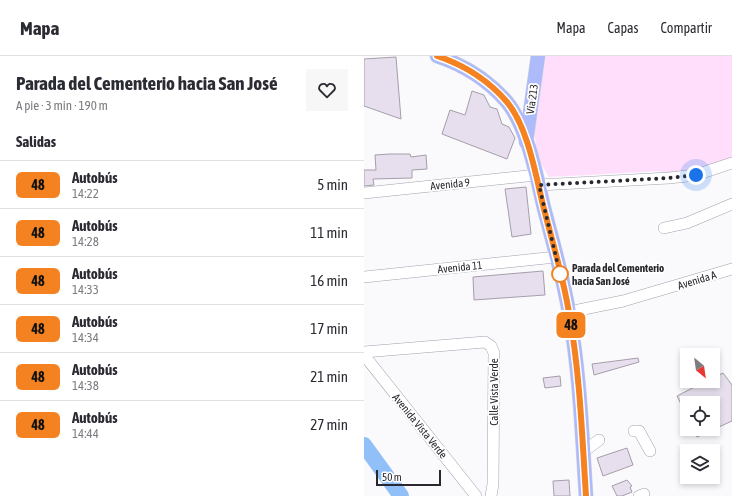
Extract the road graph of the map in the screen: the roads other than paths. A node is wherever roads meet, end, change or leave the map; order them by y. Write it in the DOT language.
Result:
graph roads {
  1 [pos="437,56"];
  2 [pos="538,56"];
  3 [pos="526,142"];
  4 [pos="732,163"];
  5 [pos="537,180"];
  6 [pos="364,193"];
  7 [pos="732,204"];
  8 [pos="664,228"];
  9 [pos="556,257"];
  10 [pos="732,269"];
  11 [pos="364,277"];
  12 [pos="569,312"];
  13 [pos="364,354"];
  14 [pos="634,431"];
  15 [pos="599,440"];
  16 [pos="650,450"];
  17 [pos="583,452"];
  18 [pos="476,496"];
  19 [pos="492,496"];
  20 [pos="586,496"];
  1 -- 3 [label="main road"];
  2 -- 3 [label="main road, Vía 213"];
  3 -- 5 [label="main road"];
  4 -- 5 [label="street, Avenida 9"];
  5 -- 6 [label="street, Avenida 9"];
  5 -- 9 [label="main road"];
  7 -- 8 [label="street"];
  9 -- 11 [label="street, Avenida 11"];
  9 -- 12 [label="main road"];
  10 -- 12 [label="street, Avenida A"];
  12 -- 17 [label="main road"];
  13 -- 18 [label="street, Avenida Vista Verde"];
  13 -- 19 [label="street, Calle Vista Verde"];
  14 -- 16 [label="street"];
  15 -- 17 [label="street"];
  17 -- 20 [label="main road"];
}
